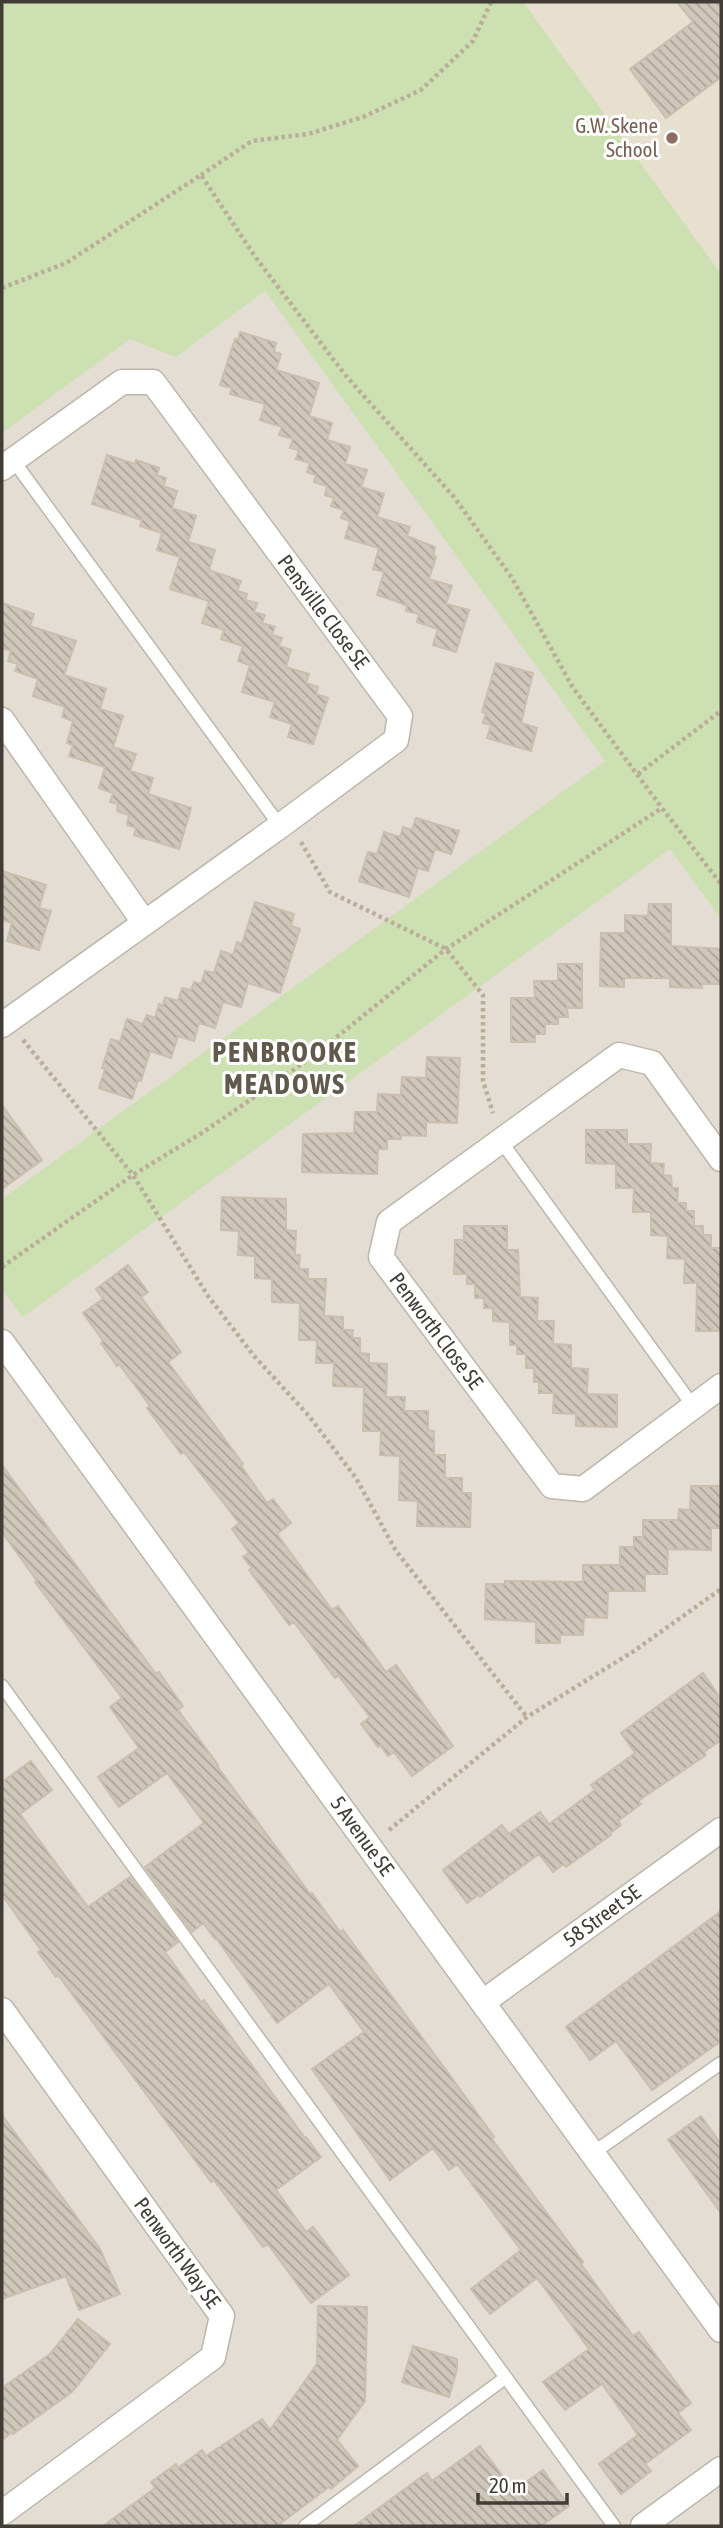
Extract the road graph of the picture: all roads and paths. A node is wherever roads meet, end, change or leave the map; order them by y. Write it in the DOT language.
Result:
graph roads {
  1 [pos="491,2"];
  2 [pos="201,175"];
  3 [pos="2,288"];
  4 [pos="7,464"];
  5 [pos="721,711"];
  6 [pos="2,720"];
  7 [pos="638,774"];
  8 [pos="662,808"];
  9 [pos="280,826"];
  10 [pos="721,884"];
  11 [pos="144,922"];
  12 [pos="446,949"];
  13 [pos="5,1022"];
  14 [pos="501,1141"];
  15 [pos="721,1159"];
  16 [pos="133,1175"];
  17 [pos="2,1266"];
  18 [pos="2,1342"];
  19 [pos="721,1386"];
  20 [pos="693,1406"];
  21 [pos="721,1588"];
  22 [pos="2,1686"];
  23 [pos="527,1717"];
  24 [pos="721,1830"];
  25 [pos="369,1846"];
  26 [pos="484,2002"];
  27 [pos="2,2010"];
  28 [pos="721,2063"];
  29 [pos="593,2153"];
  30 [pos="721,2330"];
  31 [pos="505,2378"];
  32 [pos="721,2469"];
  33 [pos="2,2513"];
  34 [pos="305,2526"];
  35 [pos="614,2526"];
  36 [pos="643,2526"];
  1 -- 2 [label="path"];
  2 -- 3 [label="path"];
  2 -- 7 [label="path"];
  4 -- 9 [label="lane"];
  4 -- 9 [label="street, Pensville Close SE"];
  5 -- 7 [label="path"];
  6 -- 11 [label="street"];
  7 -- 8 [label="path"];
  8 -- 10 [label="path"];
  8 -- 12 [label="path"];
  9 -- 11 [label="street, Pensville Close SE"];
  9 -- 12 [label="path"];
  11 -- 13 [label="street, Pensville Close SE"];
  12 -- 14 [label="path"];
  12 -- 16 [label="path"];
  13 -- 16 [label="path"];
  14 -- 15 [label="street, Penworth Close SE"];
  14 -- 20 [label="lane"];
  14 -- 20 [label="street, Penworth Close SE"];
  16 -- 17 [label="path"];
  16 -- 23 [label="path"];
  18 -- 25 [label="street, 5 Avenue SE"];
  19 -- 20 [label="street, Penworth Close SE"];
  21 -- 23 [label="path"];
  22 -- 31 [label="lane"];
  23 -- 25 [label="path"];
  24 -- 26 [label="street, 58 Street SE"];
  25 -- 26 [label="street, 5 Avenue SE"];
  26 -- 29 [label="street, 5 Avenue SE"];
  27 -- 33 [label="street, Penworth Way SE"];
  28 -- 29 [label="lane"];
  29 -- 30 [label="street, 5 Avenue SE"];
  31 -- 34 [label="lane"];
  31 -- 35 [label="lane"];
  32 -- 36 [label="street"];
}
